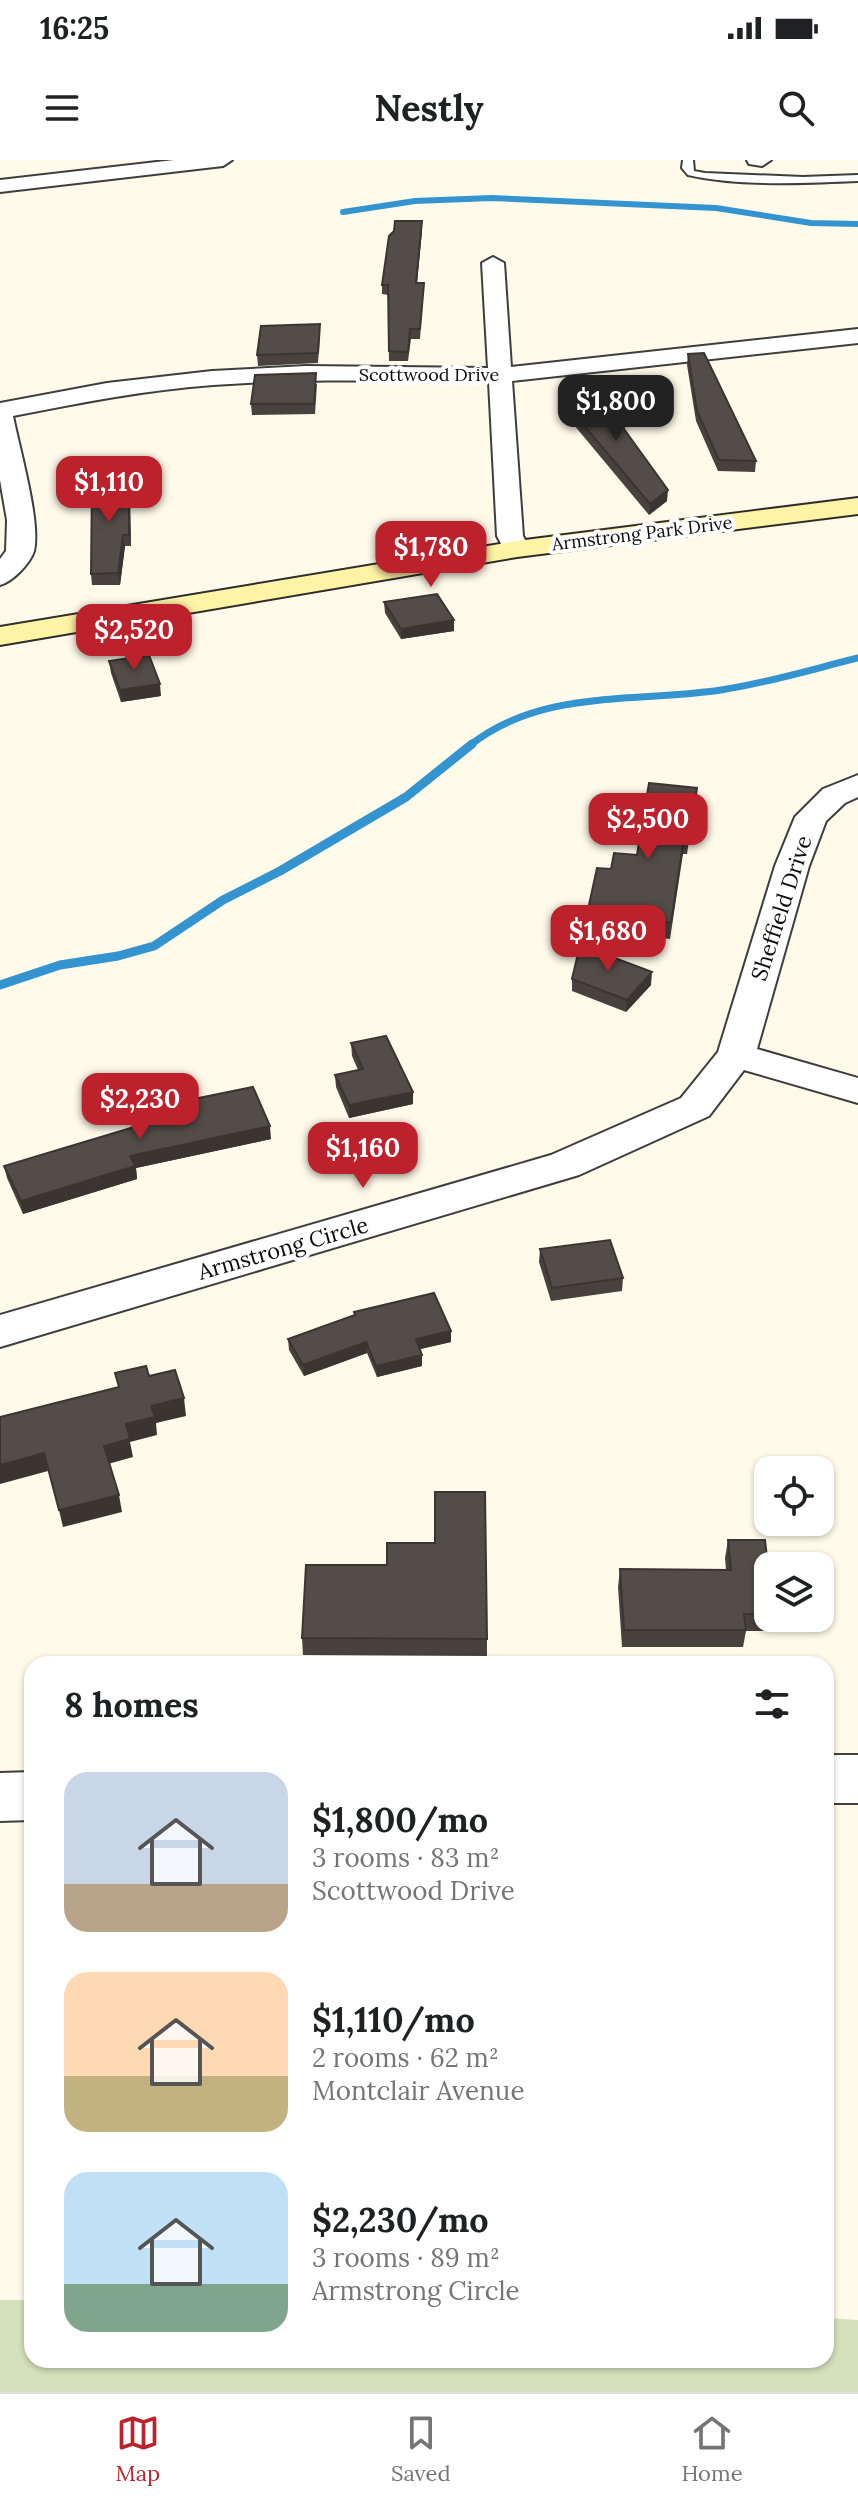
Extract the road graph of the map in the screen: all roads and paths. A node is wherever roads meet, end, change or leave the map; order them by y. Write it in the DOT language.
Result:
graph roads {
  1 [pos="223,160"];
  2 [pos="688,160"];
  3 [pos="858,178"];
  4 [pos="0,186"];
  5 [pos="493,263"];
  6 [pos="858,336"];
  7 [pos="501,375"];
  8 [pos="0,411"];
  9 [pos="858,506"];
  10 [pos="517,549"];
  11 [pos="0,577"];
  12 [pos="0,636"];
  13 [pos="858,785"];
  14 [pos="736,1055"];
  15 [pos="858,1091"];
  16 [pos="0,1331"];
  17 [pos="834,1779"];
  18 [pos="858,1779"];
  19 [pos="24,1796"];
  20 [pos="0,1797"];
  1 -- 4 [label="street"];
  2 -- 3 [label="lane"];
  5 -- 7 [label="street"];
  6 -- 7 [label="street, Scottwood Drive"];
  7 -- 8 [label="street, Scottwood Drive"];
  7 -- 10 [label="street"];
  8 -- 11 [label="street"];
  9 -- 10 [label="main road, Armstrong Park Drive"];
  10 -- 12 [label="main road, Armstrong Park Drive"];
  13 -- 14 [label="street, Sheffield Drive"];
  14 -- 15 [label="street"];
  14 -- 16 [label="street, Armstrong Circle"];
  17 -- 18 [label="street"];
  19 -- 20 [label="street"];
}
